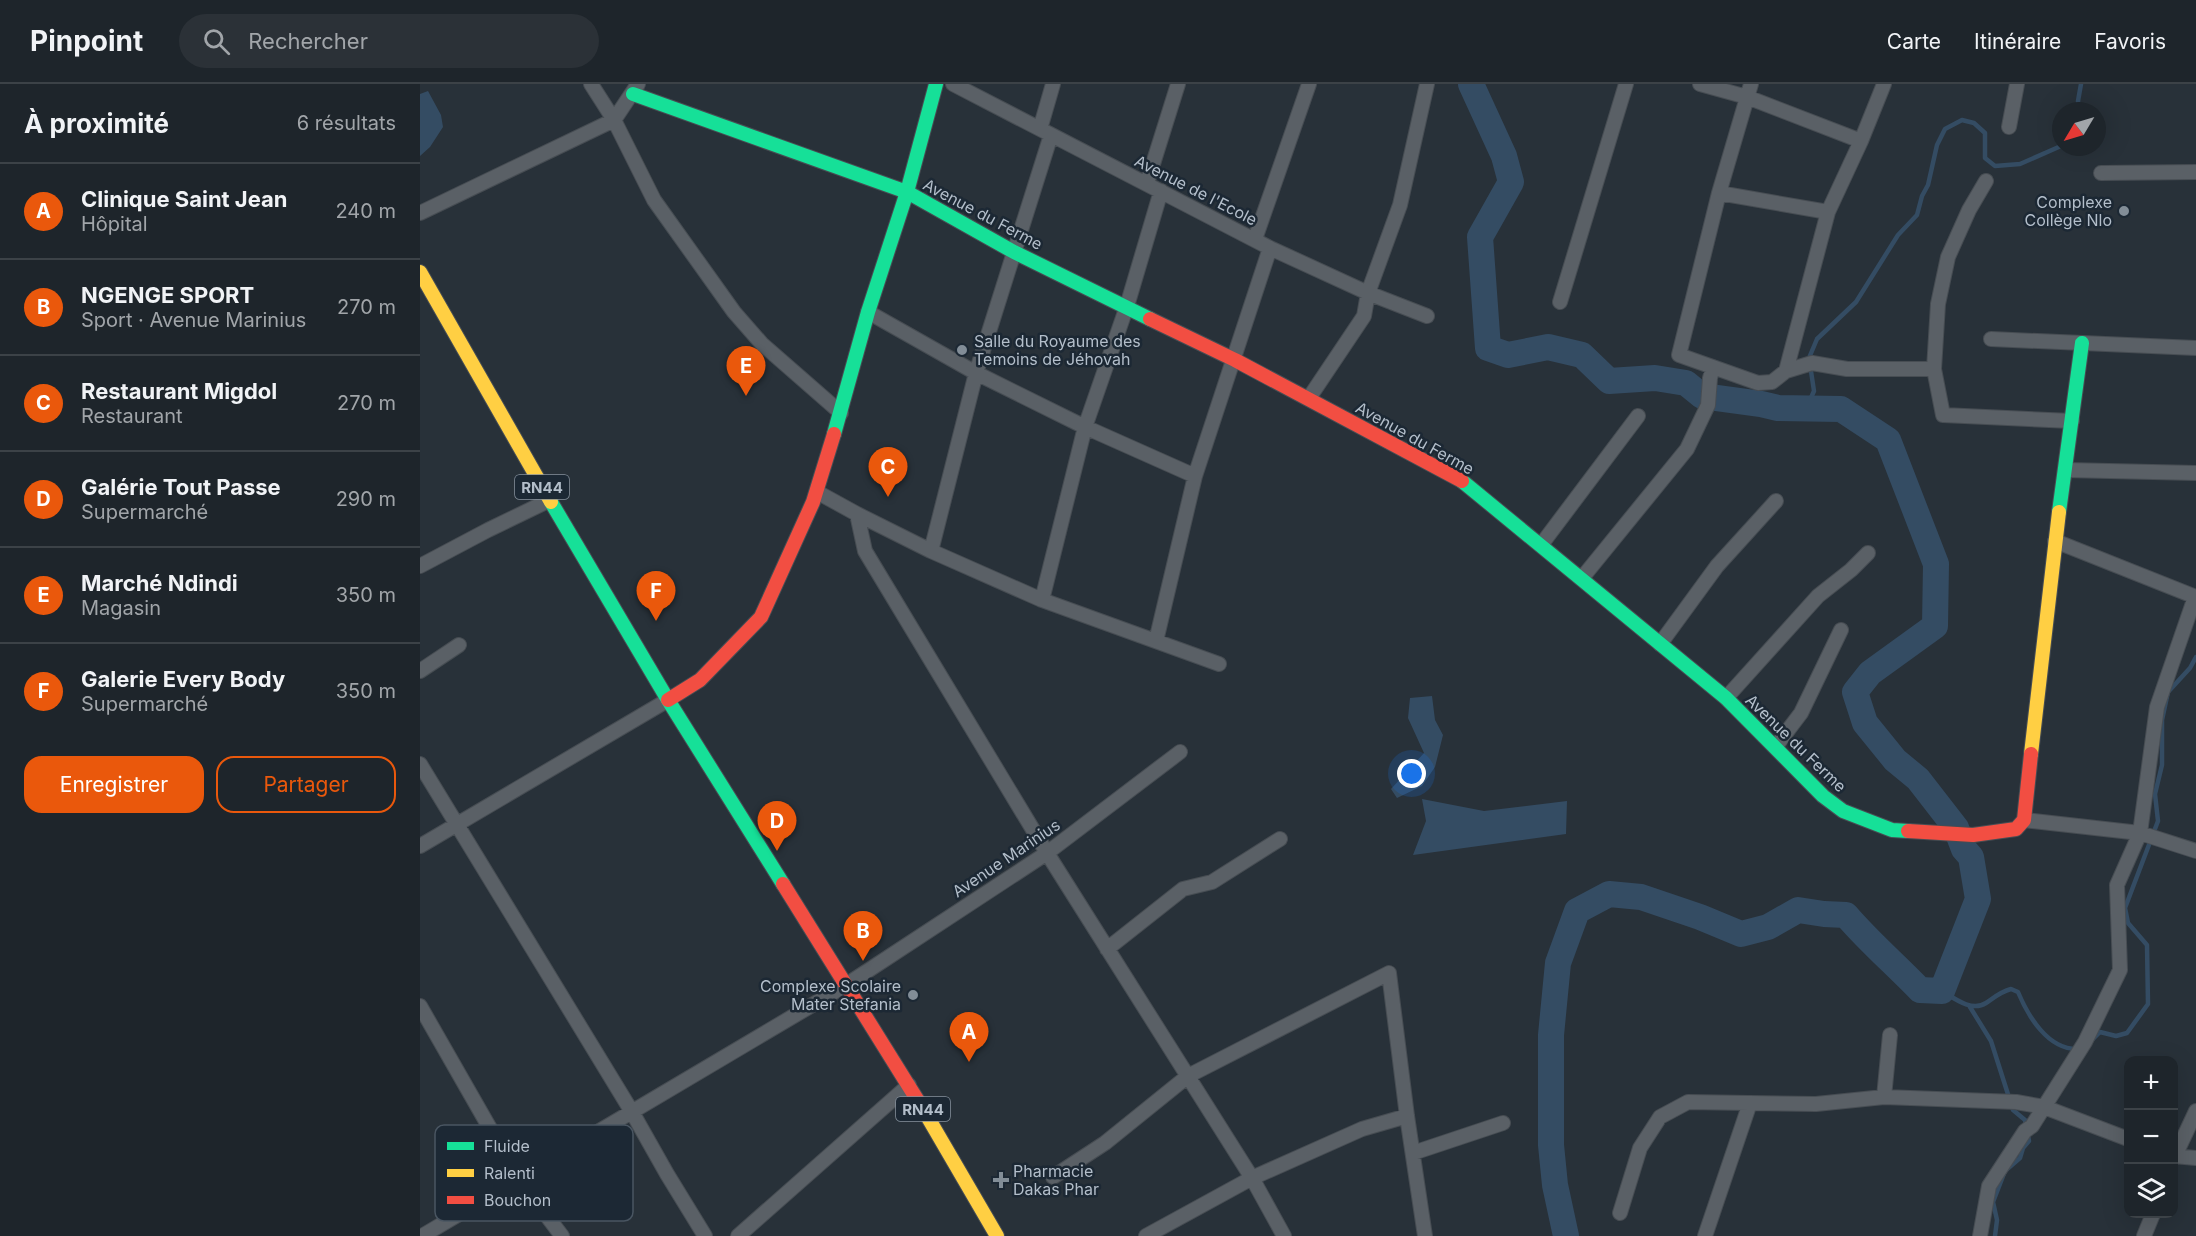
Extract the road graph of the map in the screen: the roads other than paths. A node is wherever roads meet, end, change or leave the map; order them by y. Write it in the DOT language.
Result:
graph roads {
  1 [pos="591,84"];
  2 [pos="936,84"];
  3 [pos="953,84"];
  4 [pos="1053,84"];
  5 [pos="1178,84"];
  6 [pos="1309,84"];
  7 [pos="1427,84"];
  8 [pos="1626,84"];
  9 [pos="1700,84"];
  10 [pos="1884,84"];
  11 [pos="2018,84"];
  12 [pos="636,89"];
  13 [pos="1749,90"];
  14 [pos="614,120"];
  15 [pos="2009,127"];
  16 [pos="1045,132"];
  17 [pos="1861,141"];
  18 [pos="2196,172"];
  19 [pos="2101,173"];
  20 [pos="1986,181"];
  21 [pos="1147,183"];
  22 [pos="1161,191"];
  23 [pos="907,192"];
  24 [pos="1719,193"];
  25 [pos="1828,212"];
  26 [pos="420,213"];
  27 [pos="1255,239"];
  28 [pos="1270,248"];
  29 [pos="1014,252"];
  30 [pos="420,272"];
  31 [pos="1368,293"];
  32 [pos="1560,302"];
  33 [pos="1127,306"];
  34 [pos="868,312"];
  35 [pos="1427,316"];
  36 [pos="1991,339"];
  37 [pos="2082,343"];
  38 [pos="2196,348"];
  39 [pos="1235,360"];
  40 [pos="1934,369"];
  41 [pos="1786,371"];
  42 [pos="1711,372"];
  43 [pos="976,373"];
  44 [pos="1309,398"];
  45 [pos="841,413"];
  46 [pos="1638,416"];
  47 [pos="2072,421"];
  48 [pos="1085,427"];
  49 [pos="2066,470"];
  50 [pos="2196,473"];
  51 [pos="1196,476"];
  52 [pos="817,492"];
  53 [pos="550,500"];
  54 [pos="1776,501"];
  55 [pos="857,514"];
  56 [pos="2055,541"];
  57 [pos="1541,544"];
  58 [pos="931,551"];
  59 [pos="1868,553"];
  60 [pos="420,566"];
  61 [pos="1582,578"];
  62 [pos="2196,597"];
  63 [pos="1042,600"];
  64 [pos="1841,630"];
  65 [pos="1156,641"];
  66 [pos="1660,644"];
  67 [pos="459,645"];
  68 [pos="1219,664"];
  69 [pos="420,671"];
  70 [pos="1726,698"];
  71 [pos="668,700"];
  72 [pos="1776,746"];
  73 [pos="1180,752"];
  74 [pos="420,764"];
  75 [pos="2024,820"];
  76 [pos="456,826"];
  77 [pos="2148,835"];
  78 [pos="1280,839"];
  79 [pos="420,846"];
  80 [pos="2196,851"];
  81 [pos="1047,853"];
  82 [pos="1107,949"];
  83 [pos="846,985"];
  84 [pos="420,1006"];
  85 [pos="1890,1035"];
  86 [pos="1188,1076"];
  87 [pos="909,1085"];
  88 [pos="1884,1097"];
  89 [pos="1750,1103"];
  90 [pos="2044,1107"];
  91 [pos="2196,1111"];
  92 [pos="632,1112"];
  93 [pos="1407,1116"];
  94 [pos="1503,1123"];
  95 [pos="488,1125"];
  96 [pos="610,1125"];
  97 [pos="2124,1137"];
  98 [pos="2178,1149"];
  99 [pos="1413,1152"];
  100 [pos="2178,1157"];
  101 [pos="2196,1158"];
  102 [pos="1053,1177"];
  103 [pos="1252,1178"];
  104 [pos="1620,1213"];
  105 [pos="2151,1218"];
  106 [pos="448,1221"];
  107 [pos="551,1221"];
  108 [pos="423,1236"];
  109 [pos="562,1236"];
  110 [pos="705,1236"];
  111 [pos="738,1236"];
  112 [pos="997,1236"];
  113 [pos="1146,1236"];
  114 [pos="1284,1236"];
  115 [pos="1425,1236"];
  116 [pos="1705,1236"];
  117 [pos="1980,1236"];
  118 [pos="2144,1236"];
  1 -- 14 [label="street"];
  2 -- 23 [label="street"];
  3 -- 16 [label="street, Avenue de l'Ecole"];
  4 -- 16 [label="street"];
  5 -- 21 [label="street"];
  6 -- 27 [label="street"];
  7 -- 31 [label="street"];
  8 -- 32 [label="street"];
  9 -- 13 [label="street"];
  10 -- 17 [label="street"];
  11 -- 15 [label="street"];
  12 -- 14 [label="street"];
  12 -- 23 [label="street, Avenue du Ferme"];
  13 -- 17 [label="street"];
  13 -- 24 [label="street"];
  14 -- 26 [label="street"];
  14 -- 45 [label="street"];
  16 -- 21 [label="street, Avenue de l'Ecole"];
  16 -- 29 [label="street"];
  17 -- 25 [label="street"];
  18 -- 19 [label="street"];
  20 -- 40 [label="street"];
  21 -- 22 [label="street, Avenue de l'Ecole"];
  22 -- 27 [label="street, Avenue de l'Ecole"];
  22 -- 33 [label="street"];
  23 -- 29 [label="street, Avenue du Ferme"];
  23 -- 34 [label="street"];
  24 -- 25 [label="street"];
  24 -- 42 [label="street"];
  25 -- 41 [label="street"];
  27 -- 28 [label="street, Avenue de l'Ecole"];
  28 -- 31 [label="street, Avenue de l'Ecole"];
  28 -- 39 [label="street"];
  29 -- 33 [label="street, Avenue du Ferme"];
  29 -- 43 [label="street"];
  30 -- 53 [label="street, RN44"];
  31 -- 35 [label="street, Avenue de l'Ecole"];
  31 -- 44 [label="street"];
  33 -- 39 [label="street, Avenue du Ferme"];
  33 -- 48 [label="street"];
  34 -- 43 [label="street"];
  34 -- 45 [label="street"];
  36 -- 37 [label="street"];
  37 -- 38 [label="street"];
  37 -- 47 [label="street"];
  39 -- 44 [label="street, Avenue du Ferme"];
  39 -- 51 [label="street"];
  40 -- 41 [label="street"];
  40 -- 47 [label="street"];
  41 -- 42 [label="street"];
  42 -- 61 [label="street"];
  43 -- 48 [label="street"];
  43 -- 58 [label="street"];
  44 -- 57 [label="street, Avenue du Ferme"];
  45 -- 52 [label="street"];
  46 -- 57 [label="street"];
  47 -- 49 [label="street"];
  48 -- 51 [label="street"];
  48 -- 63 [label="street"];
  49 -- 50 [label="street"];
  49 -- 56 [label="street"];
  51 -- 65 [label="street"];
  52 -- 55 [label="street"];
  52 -- 71 [label="street"];
  53 -- 60 [label="street"];
  53 -- 71 [label="street, RN44"];
  54 -- 66 [label="street"];
  55 -- 58 [label="street"];
  55 -- 81 [label="street"];
  56 -- 62 [label="street"];
  56 -- 75 [label="street"];
  57 -- 61 [label="street, Avenue du Ferme"];
  58 -- 63 [label="street"];
  59 -- 70 [label="street"];
  61 -- 66 [label="street, Avenue du Ferme"];
  62 -- 77 [label="street"];
  63 -- 65 [label="street"];
  64 -- 72 [label="street"];
  65 -- 68 [label="street"];
  66 -- 70 [label="street, Avenue du Ferme"];
  67 -- 69 [label="street"];
  70 -- 72 [label="street, Avenue du Ferme"];
  71 -- 76 [label="street"];
  71 -- 83 [label="street, RN44"];
  72 -- 75 [label="street, Avenue du Ferme"];
  73 -- 81 [label="street, Avenue Marinius"];
  74 -- 76 [label="street"];
  75 -- 77 [label="street"];
  76 -- 79 [label="street"];
  76 -- 92 [label="street"];
  77 -- 80 [label="street"];
  77 -- 90 [label="street"];
  78 -- 82 [label="street"];
  81 -- 82 [label="street"];
  81 -- 83 [label="street, Avenue Marinius"];
  82 -- 86 [label="street"];
  83 -- 87 [label="street, RN44"];
  83 -- 92 [label="street, Avenue Marinius"];
  84 -- 95 [label="street"];
  85 -- 88 [label="street"];
  86 -- 93 [label="street"];
  86 -- 102 [label="street"];
  86 -- 103 [label="street"];
  87 -- 111 [label="street"];
  87 -- 112 [label="street, RN44"];
  88 -- 89 [label="street"];
  88 -- 90 [label="street"];
  89 -- 104 [label="street"];
  89 -- 116 [label="street"];
  90 -- 97 [label="street"];
  90 -- 117 [label="street"];
  91 -- 98 [label="street"];
  92 -- 96 [label="street, Avenue Marinius"];
  92 -- 110 [label="street"];
  93 -- 99 [label="street"];
  93 -- 103 [label="street"];
  94 -- 99 [label="street"];
  99 -- 115 [label="street"];
  100 -- 101 [label="street"];
  103 -- 113 [label="street"];
  103 -- 114 [label="street"];
  105 -- 118 [label="street"];
  106 -- 108 [label="street, Avenue Marinius"];
  107 -- 109 [label="street"];
}
